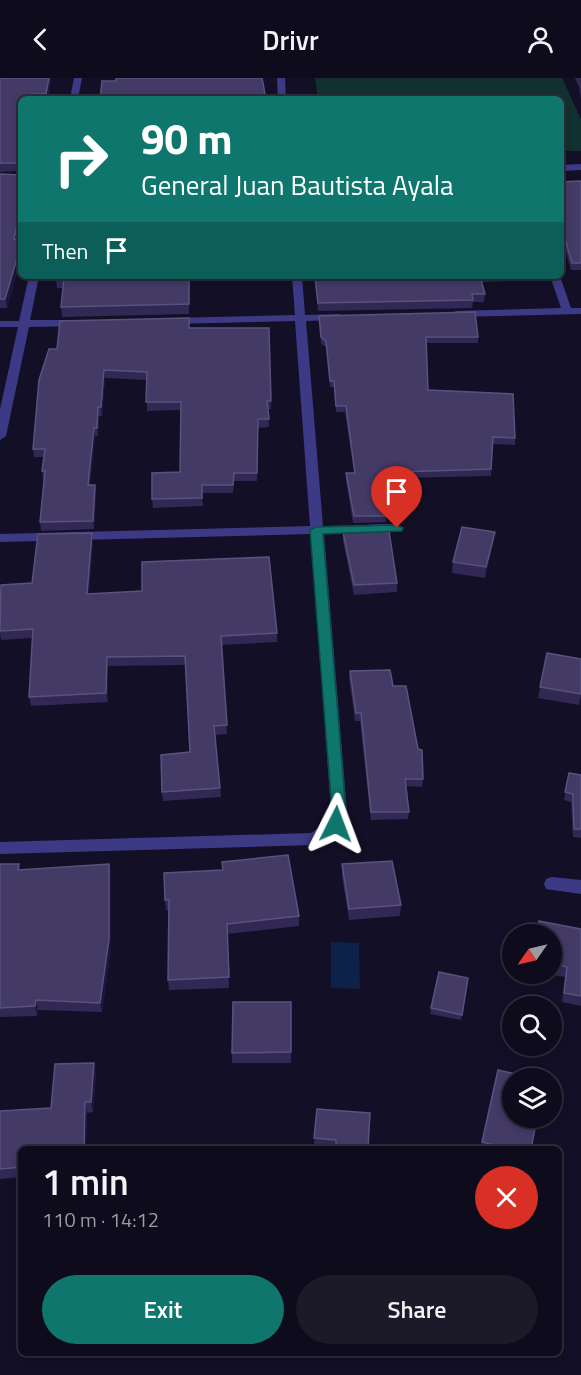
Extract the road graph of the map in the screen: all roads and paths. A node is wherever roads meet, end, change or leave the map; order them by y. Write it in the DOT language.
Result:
graph roads {
  1 [pos="78,78"];
  2 [pos="281,78"];
  3 [pos="75,96"];
  4 [pos="282,96"];
  5 [pos="581,167"];
  6 [pos="564,168"];
  7 [pos="33,279"];
  8 [pos="297,279"];
  9 [pos="556,279"];
  10 [pos="567,311"];
  11 [pos="581,311"];
  12 [pos="439,315"];
  13 [pos="347,317"];
  14 [pos="300,318"];
  15 [pos="161,321"];
  16 [pos="92,323"];
  17 [pos="0,324"];
  18 [pos="22,324"];
  19 [pos="0,436"];
  20 [pos="397,528"];
  21 [pos="316,530"];
  22 [pos="0,538"];
  23 [pos="0,848"];
  24 [pos="552,884"];
  25 [pos="581,887"];
  1 -- 3 [label="street"];
  2 -- 4 [label="street"];
  5 -- 6 [label="street"];
  7 -- 18 [label="street"];
  8 -- 14 [label="street"];
  9 -- 10 [label="street"];
  10 -- 11 [label="street"];
  10 -- 12 [label="street"];
  13 -- 14 [label="street"];
  14 -- 15 [label="street"];
  14 -- 21 [label="street"];
  16 -- 18 [label="street"];
  17 -- 18 [label="street"];
  18 -- 19 [label="street"];
  20 -- 21 [label="street"];
  21 -- 22 [label="street"];
  21 -- 23 [label="street"];
  24 -- 25 [label="street"];
}
